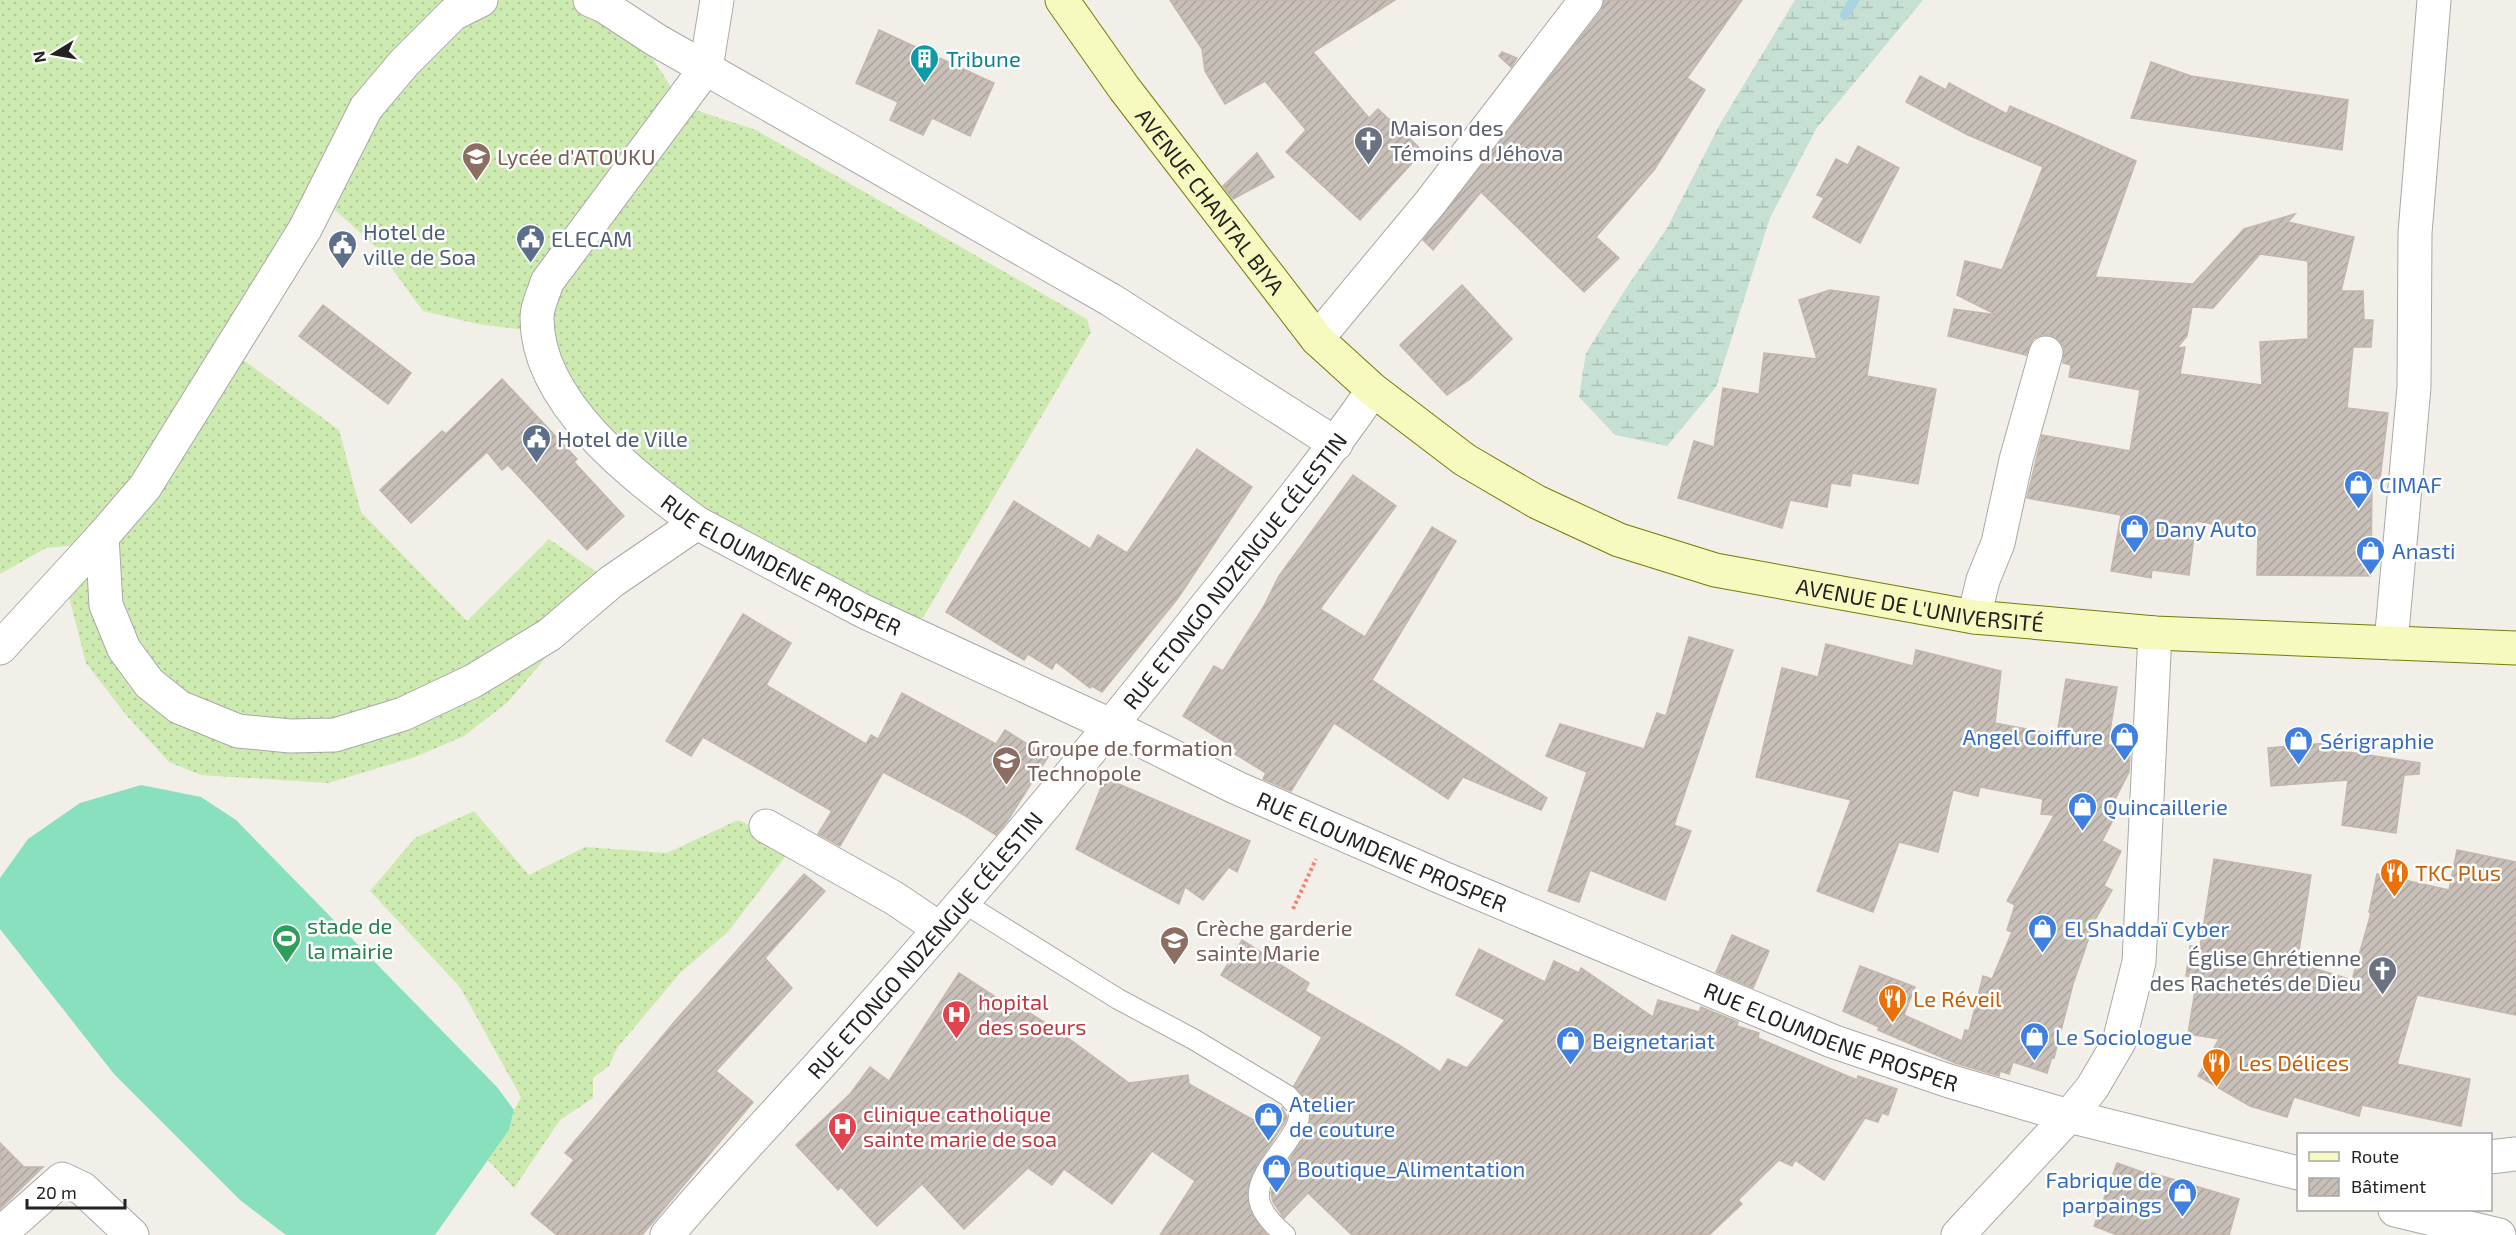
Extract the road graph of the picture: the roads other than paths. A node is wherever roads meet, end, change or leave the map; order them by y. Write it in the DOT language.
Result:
graph roads {
  1 [pos="481,0"];
  2 [pos="590,0"];
  3 [pos="717,0"];
  4 [pos="1062,0"];
  5 [pos="1586,0"];
  6 [pos="2434,0"];
  7 [pos="706,68"];
  8 [pos="1317,339"];
  9 [pos="2046,353"];
  10 [pos="1373,390"];
  11 [pos="1336,444"];
  12 [pos="697,523"];
  13 [pos="102,537"];
  14 [pos="1974,617"];
  15 [pos="2155,633"];
  16 [pos="2391,643"];
  17 [pos="0,648"];
  18 [pos="2516,648"];
  19 [pos="1112,726"];
  20 [pos="766,826"];
  21 [pos="964,903"];
  22 [pos="940,929"];
  23 [pos="2069,1116"];
  24 [pos="2516,1154"];
  25 [pos="2492,1157"];
  26 [pos="2297,1173"];
  27 [pos="2403,1211"];
  28 [pos="0,1234"];
  29 [pos="132,1235"];
  30 [pos="667,1235"];
  31 [pos="1285,1235"];
  32 [pos="1958,1235"];
  33 [pos="2499,1235"];
  1 -- 13 [label="street"];
  2 -- 7 [label="street"];
  3 -- 7 [label="street"];
  4 -- 8 [label="main road, AVENUE CHANTAL BIYA"];
  5 -- 8 [label="street"];
  6 -- 16 [label="street"];
  7 -- 11 [label="street"];
  7 -- 12 [label="street, RUE ELOUMDENE PROSPER"];
  8 -- 10 [label="main road, AVENUE CHANTAL BIYA"];
  9 -- 14 [label="street"];
  10 -- 11 [label="street, RUE ETONGO NDZENGUE CÉLESTIN"];
  10 -- 14 [label="main road, AVENUE DE L'UNIVERSITÉ"];
  11 -- 19 [label="street, RUE ETONGO NDZENGUE CÉLESTIN"];
  12 -- 13 [label="street"];
  12 -- 19 [label="street, RUE ELOUMDENE PROSPER"];
  13 -- 17 [label="street"];
  14 -- 15 [label="main road, AVENUE DE L'UNIVERSITÉ"];
  15 -- 16 [label="main road, AVENUE DE L'UNIVERSITÉ"];
  15 -- 23 [label="street"];
  16 -- 18 [label="main road, AVENUE DE L'UNIVERSITÉ"];
  19 -- 21 [label="street, RUE ETONGO NDZENGUE CÉLESTIN"];
  19 -- 23 [label="street, RUE ELOUMDENE PROSPER"];
  20 -- 22 [label="street"];
  21 -- 22 [label="street, RUE ETONGO NDZENGUE CÉLESTIN"];
  21 -- 31 [label="lane"];
  22 -- 30 [label="street, RUE ETONGO NDZENGUE CÉLESTIN"];
  23 -- 26 [label="street, RUE ELOUMDENE PROSPER"];
  23 -- 32 [label="street"];
  24 -- 25 [label="street"];
  27 -- 33 [label="street"];
  28 -- 29 [label="street"];
}
